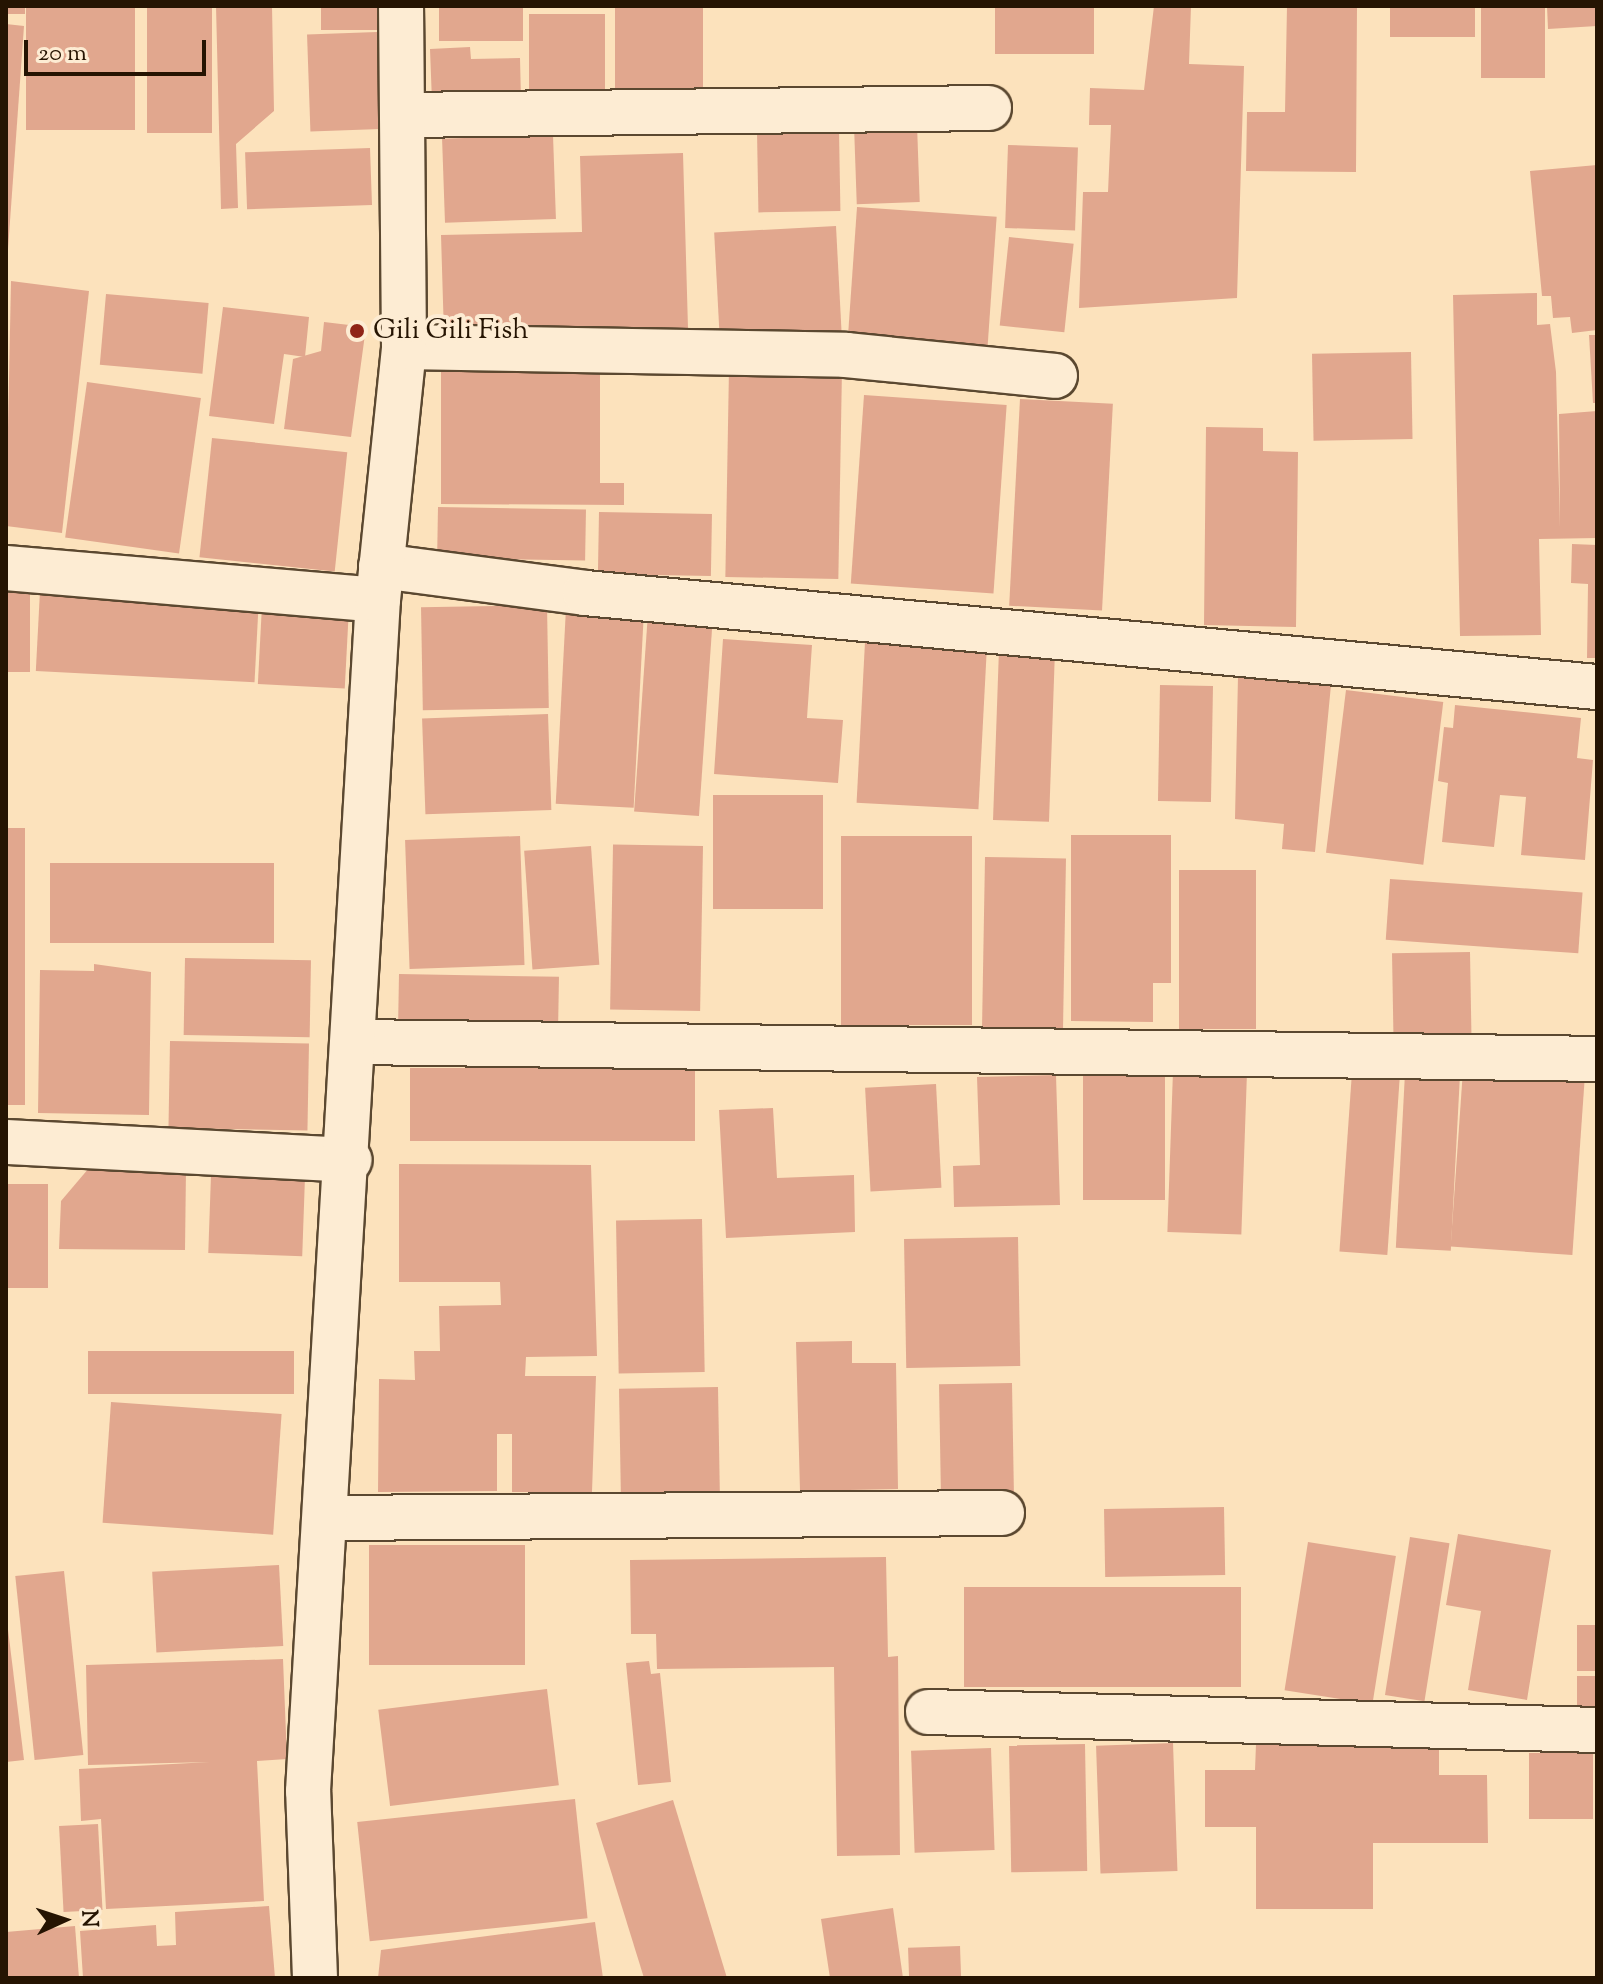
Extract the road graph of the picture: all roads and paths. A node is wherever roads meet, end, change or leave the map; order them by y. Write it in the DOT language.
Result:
graph roads {
  1 [pos="401,6"];
  2 [pos="989,108"];
  3 [pos="402,115"];
  4 [pos="404,347"];
  5 [pos="1055,376"];
  6 [pos="6,568"];
  7 [pos="380,583"];
  8 [pos="1597,687"];
  9 [pos="356,1042"];
  10 [pos="1597,1059"];
  11 [pos="6,1142"];
  12 [pos="350,1160"];
  13 [pos="1002,1513"];
  14 [pos="326,1518"];
  15 [pos="928,1712"];
  16 [pos="1597,1730"];
  17 [pos="315,1978"];
  1 -- 3 [label="street"];
  2 -- 3 [label="street"];
  3 -- 4 [label="street"];
  4 -- 5 [label="street"];
  4 -- 7 [label="street"];
  6 -- 7 [label="street"];
  7 -- 8 [label="street"];
  7 -- 9 [label="street"];
  9 -- 10 [label="street"];
  9 -- 12 [label="street"];
  11 -- 12 [label="street"];
  12 -- 14 [label="street"];
  13 -- 14 [label="street"];
  14 -- 17 [label="street"];
  15 -- 16 [label="street"];
}
